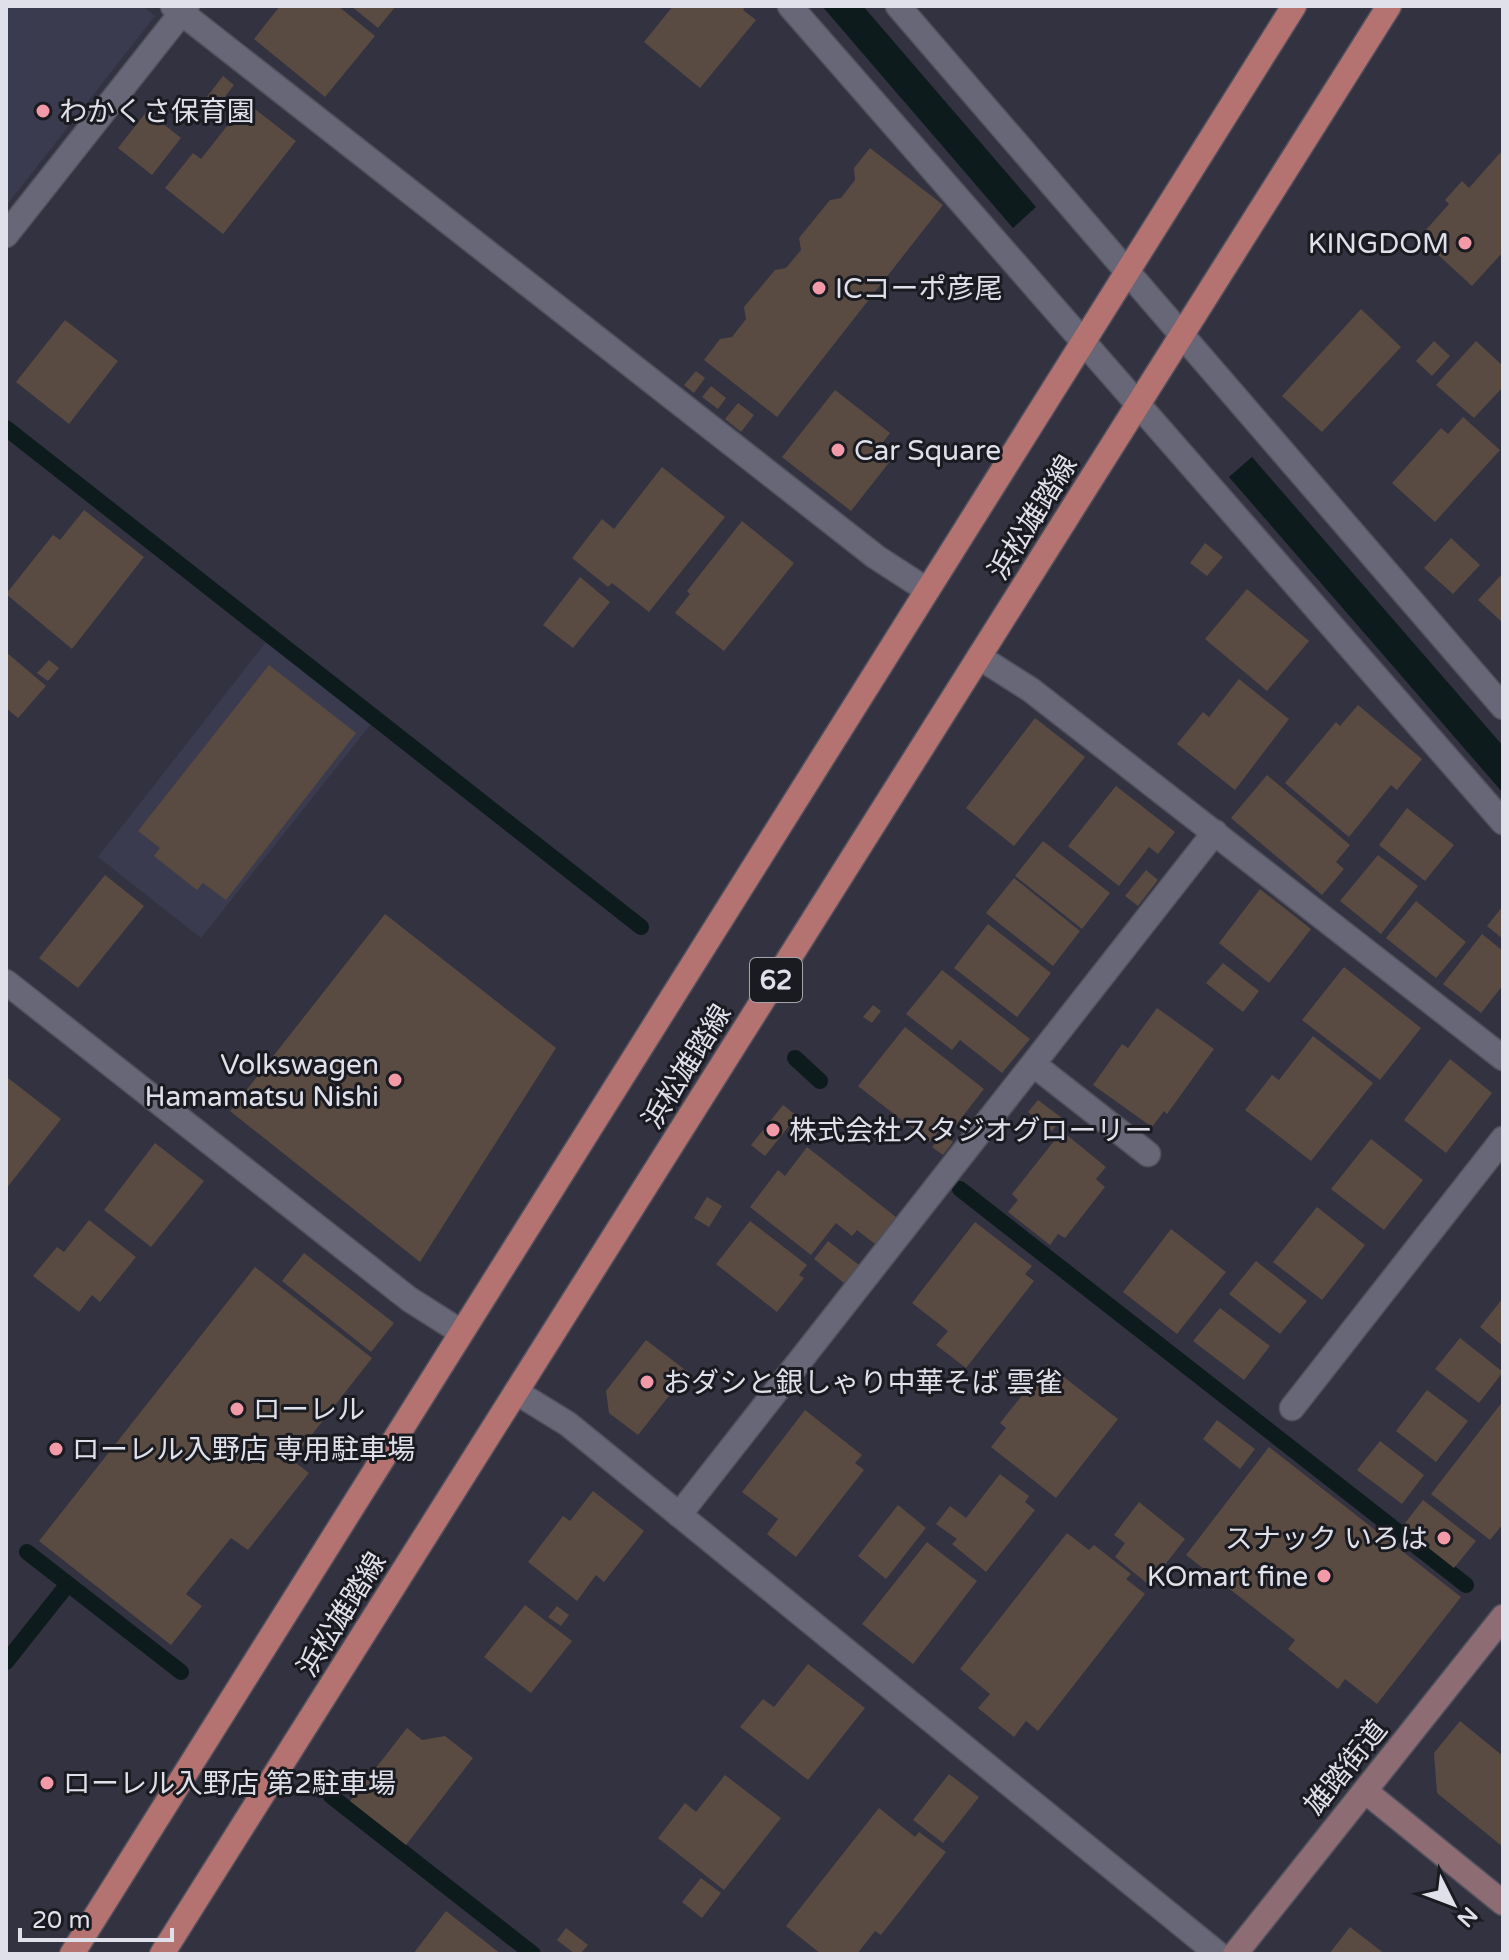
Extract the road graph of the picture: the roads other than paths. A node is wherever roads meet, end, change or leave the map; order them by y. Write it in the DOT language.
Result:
graph roads {
  1 [pos="790,6"];
  2 [pos="898,6"];
  3 [pos="1294,6"];
  4 [pos="1389,6"];
  5 [pos="181,8"];
  6 [pos="6,235"];
  7 [pos="1127,272"];
  8 [pos="1183,334"];
  9 [pos="1083,342"];
  10 [pos="1139,405"];
  11 [pos="927,590"];
  12 [pos="979,657"];
  13 [pos="1503,707"];
  14 [pos="1503,822"];
  15 [pos="1215,832"];
  16 [pos="6,982"];
  17 [pos="1503,1058"];
  18 [pos="1033,1064"];
  19 [pos="1503,1139"];
  20 [pos="1148,1154"];
  21 [pos="461,1332"];
  22 [pos="516,1392"];
  23 [pos="1292,1408"];
  24 [pos="679,1515"];
  25 [pos="1503,1617"];
  26 [pos="1365,1791"];
  27 [pos="1503,1903"];
  28 [pos="72,1954"];
  29 [pos="162,1954"];
  30 [pos="1218,1954"];
  31 [pos="1235,1954"];
  1 -- 9 [label="street"];
  2 -- 7 [label="street"];
  3 -- 7 [label="main road, 浜松雄踏線"];
  4 -- 8 [label="main road, 浜松雄踏線 / 62"];
  5 -- 6 [label="street"];
  5 -- 11 [label="street"];
  7 -- 8 [label="street"];
  7 -- 9 [label="main road, 浜松雄踏線"];
  8 -- 10 [label="main road, 浜松雄踏線 / 62"];
  8 -- 13 [label="street"];
  9 -- 10 [label="street"];
  9 -- 11 [label="main road, 浜松雄踏線"];
  10 -- 12 [label="main road, 浜松雄踏線 / 62"];
  10 -- 14 [label="street"];
  11 -- 21 [label="main road, 浜松雄踏線"];
  12 -- 15 [label="street"];
  12 -- 22 [label="main road, 浜松雄踏線 / 62"];
  15 -- 17 [label="street"];
  15 -- 18 [label="street"];
  16 -- 21 [label="street"];
  18 -- 20 [label="street"];
  18 -- 24 [label="street"];
  19 -- 23 [label="street"];
  21 -- 28 [label="main road, 浜松雄踏線"];
  22 -- 24 [label="street"];
  22 -- 29 [label="main road, 浜松雄踏線 / 62"];
  24 -- 30 [label="street"];
  25 -- 26 [label="street, 雄踏街道"];
  26 -- 27 [label="street"];
  26 -- 31 [label="street, 雄踏街道"];
}
